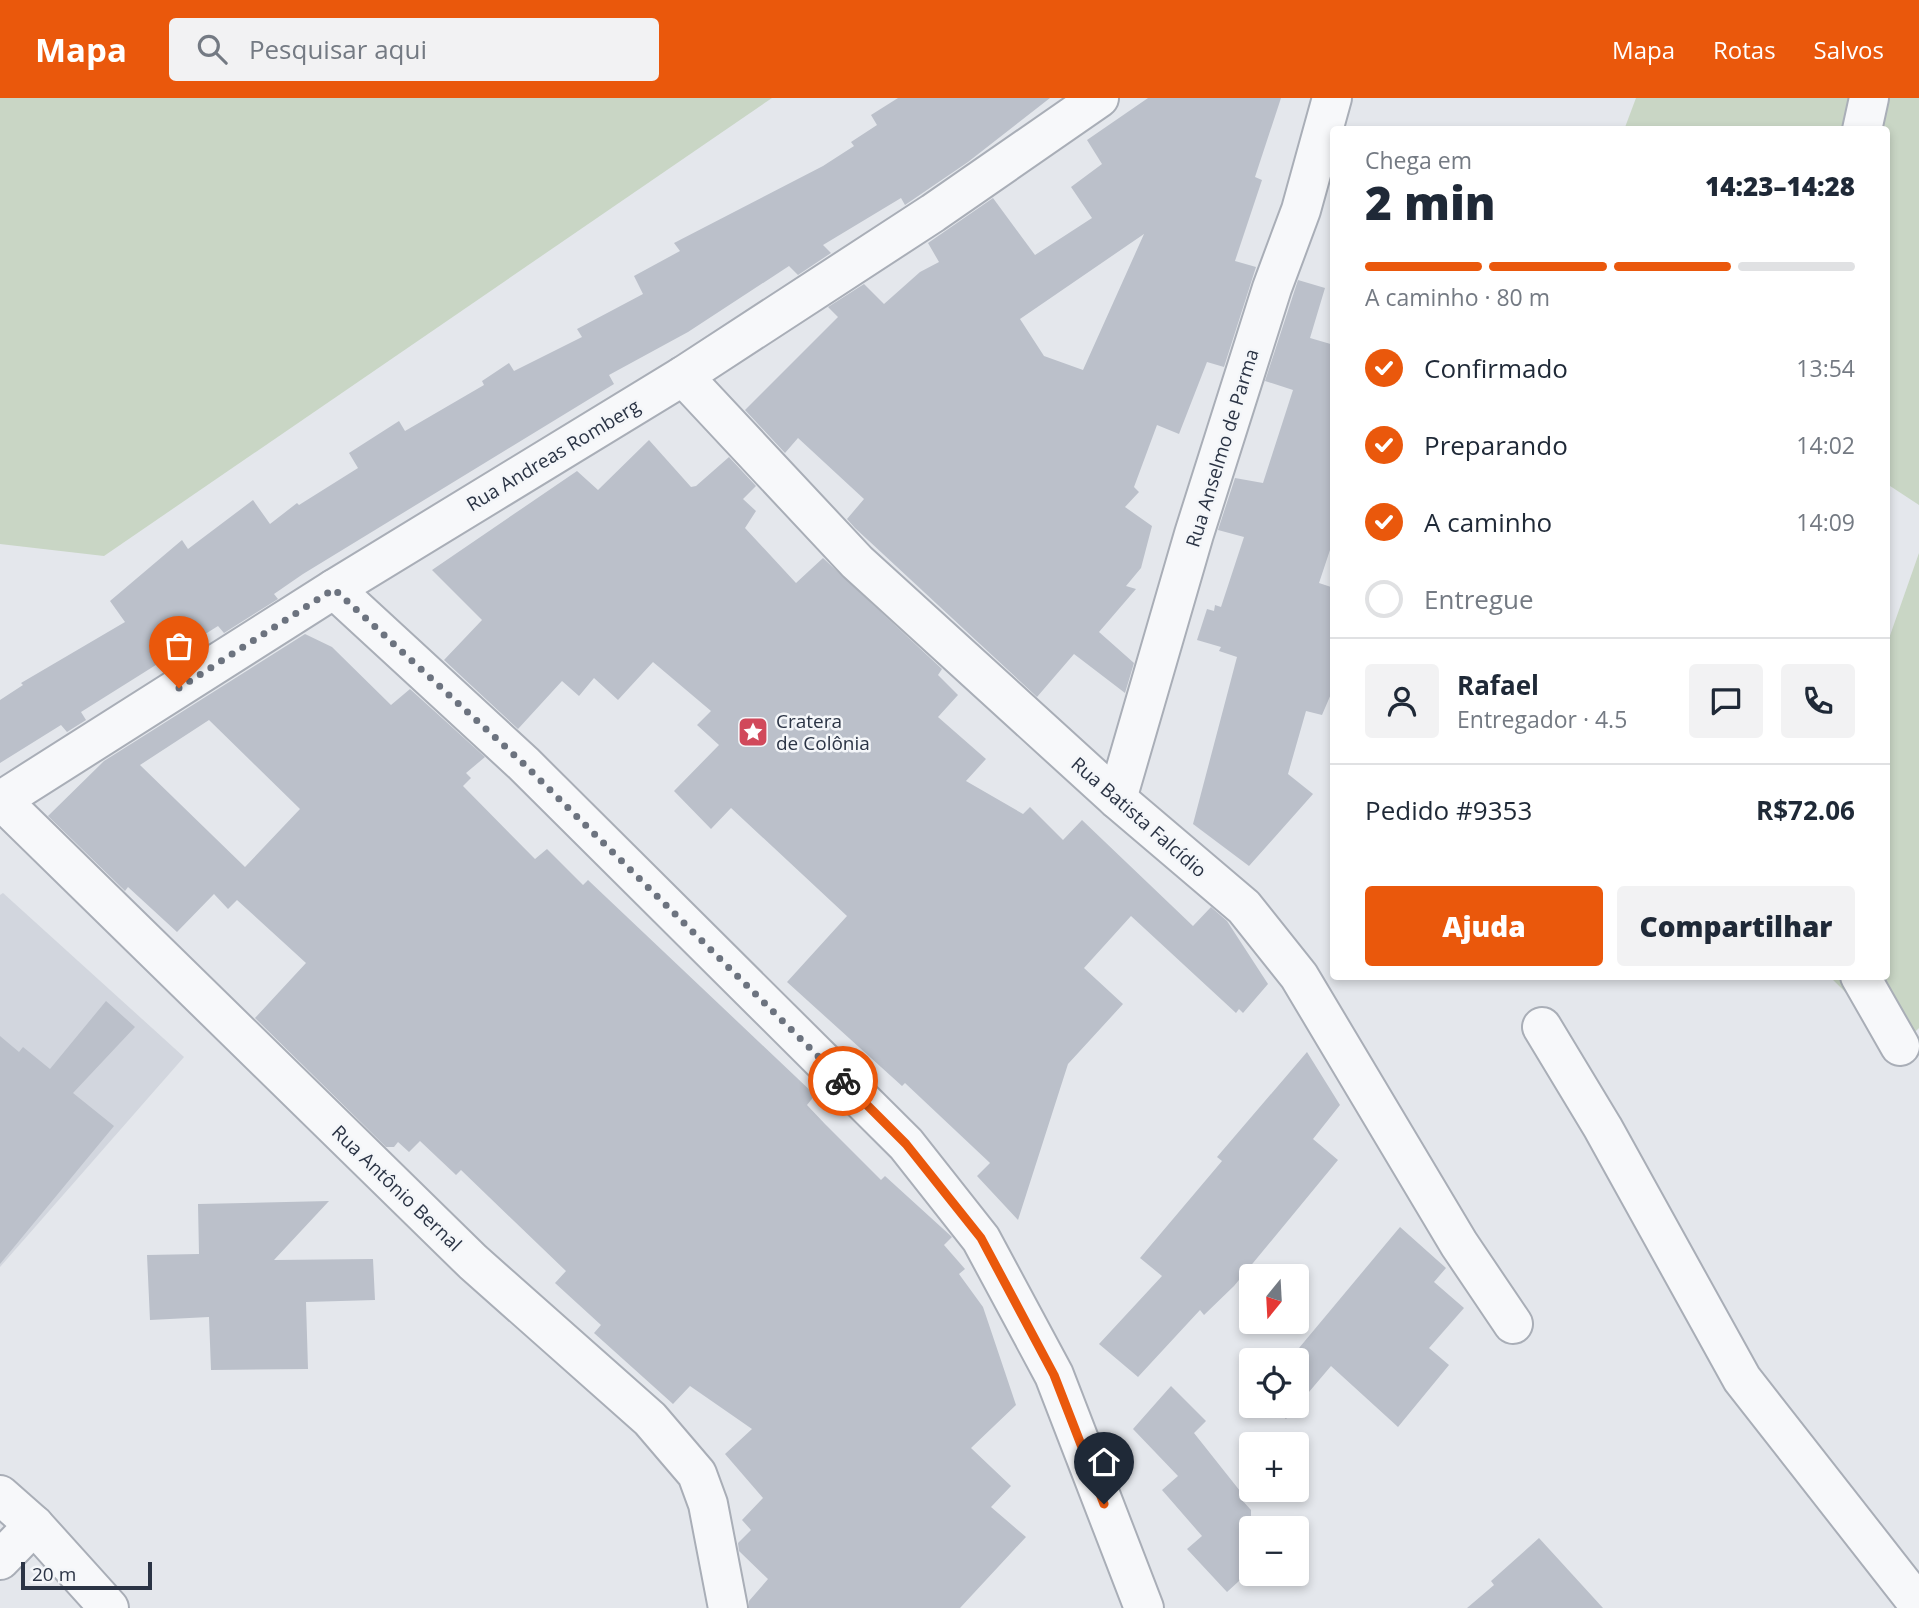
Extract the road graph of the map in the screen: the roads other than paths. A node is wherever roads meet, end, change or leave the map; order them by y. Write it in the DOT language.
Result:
graph roads {
  1 [pos="1099,98"];
  2 [pos="1332,98"];
  3 [pos="1869,98"];
  4 [pos="1863,126"];
  5 [pos="683,376"];
  6 [pos="334,589"];
  7 [pos="1117,799"];
  8 [pos="1,801"];
  9 [pos="1862,980"];
  10 [pos="1542,1027"];
  11 [pos="1900,1046"];
  12 [pos="1513,1324"];
  13 [pos="0,1495"];
  14 [pos="34,1525"];
  15 [pos="0,1560"];
  16 [pos="1919,1605"];
  17 [pos="109,1608"];
  18 [pos="728,1608"];
  19 [pos="1144,1608"];
  1 -- 5 [label="street, Rua Andreas Romberg"];
  2 -- 7 [label="street, Rua Anselmo de Parma"];
  3 -- 4 [label="street"];
  5 -- 6 [label="street, Rua Andreas Romberg"];
  5 -- 7 [label="street, Rua Batista Falcídio"];
  6 -- 8 [label="street, Rua Andreas Romberg"];
  6 -- 19 [label="street"];
  7 -- 12 [label="street, Rua Batista Falcídio"];
  8 -- 18 [label="street, Rua Antônio Bernal"];
  9 -- 11 [label="street"];
  10 -- 16 [label="street"];
  13 -- 14 [label="street"];
  14 -- 15 [label="street"];
  14 -- 17 [label="street"];
}
